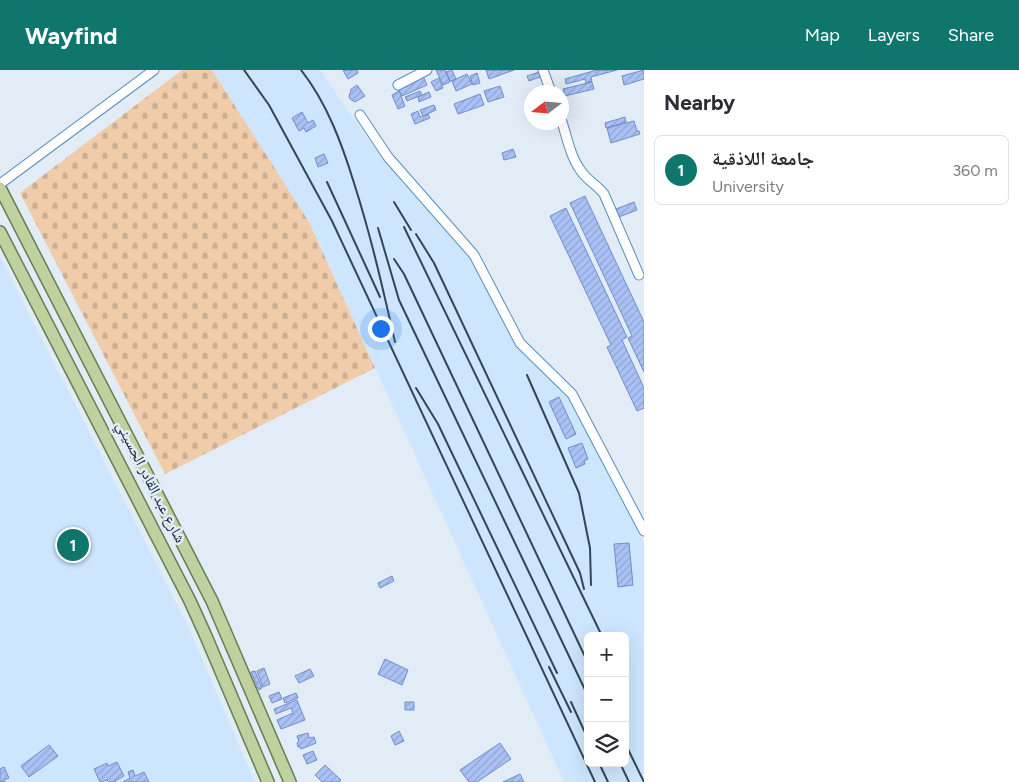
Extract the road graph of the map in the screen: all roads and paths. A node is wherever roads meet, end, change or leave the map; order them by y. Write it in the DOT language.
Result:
graph roads {
  1 [pos="154,70"];
  2 [pos="427,70"];
  3 [pos="542,70"];
  4 [pos="398,85"];
  5 [pos="548,85"];
  6 [pos="360,115"];
  7 [pos="565,130"];
  8 [pos="0,184"];
  9 [pos="0,188"];
  10 [pos="0,232"];
  11 [pos="639,275"];
  12 [pos="644,531"];
  13 [pos="268,782"];
  14 [pos="290,782"];
  1 -- 8 [label="street"];
  2 -- 4 [label="street"];
  3 -- 5 [label="street"];
  6 -- 12 [label="street"];
  7 -- 11 [label="street"];
  9 -- 14 [label="main road, شارع عبد القادر الحسيني"];
  10 -- 13 [label="main road, شارع عبد القادر الحسيني"];
}
